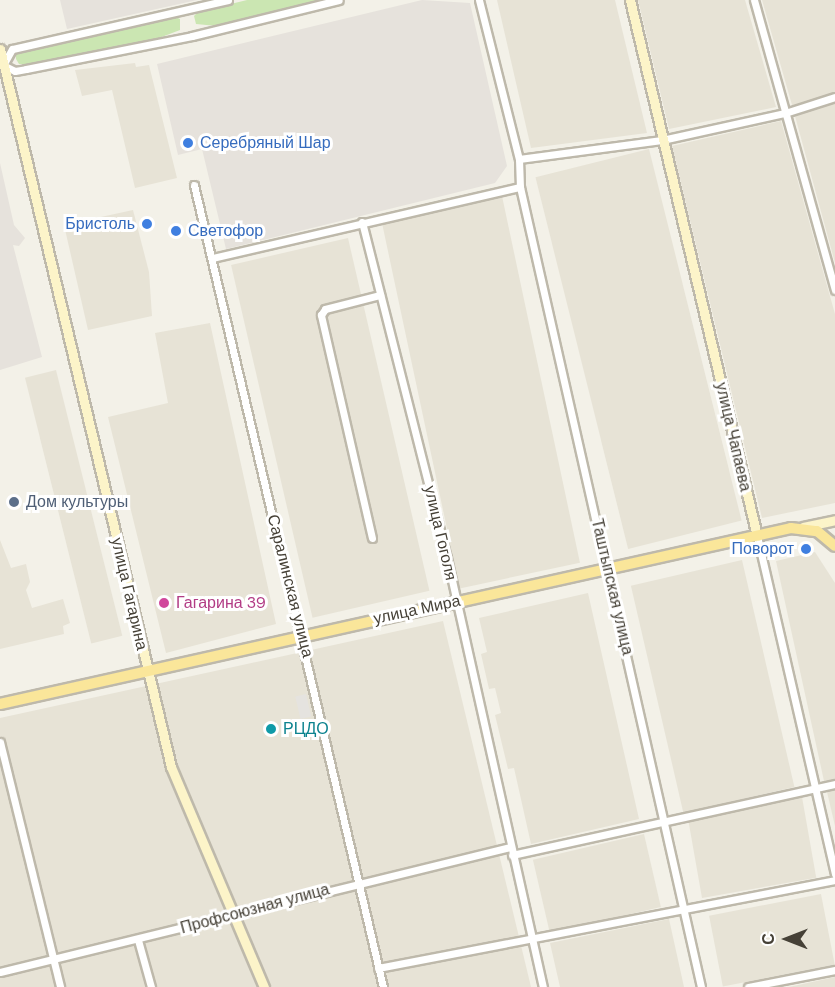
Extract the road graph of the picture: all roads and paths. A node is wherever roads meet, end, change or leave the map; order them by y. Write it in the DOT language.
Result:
graph roads {
  1 [pos="228,0"];
  2 [pos="339,0"];
  3 [pos="479,0"];
  4 [pos="630,0"];
  5 [pos="754,0"];
  6 [pos="0,49"];
  7 [pos="2,65"];
  8 [pos="835,97"];
  9 [pos="785,113"];
  10 [pos="662,140"];
  11 [pos="519,159"];
  12 [pos="194,185"];
  13 [pos="520,187"];
  14 [pos="362,222"];
  15 [pos="212,258"];
  16 [pos="835,291"];
  17 [pos="380,295"];
  18 [pos="835,520"];
  19 [pos="803,527"];
  20 [pos="757,536"];
  21 [pos="372,538"];
  22 [pos="835,546"];
  23 [pos="608,568"];
  24 [pos="455,601"];
  25 [pos="302,635"];
  26 [pos="147,670"];
  27 [pos="0,704"];
  28 [pos="0,742"];
  29 [pos="835,784"];
  30 [pos="815,789"];
  31 [pos="664,823"];
  32 [pos="511,851"];
  33 [pos="835,874"];
  34 [pos="835,880"];
  35 [pos="360,882"];
  36 [pos="683,910"];
  37 [pos="234,914"];
  38 [pos="138,940"];
  39 [pos="532,940"];
  40 [pos="53,959"];
  41 [pos="378,968"];
  42 [pos="835,970"];
  43 [pos="0,972"];
  44 [pos="60,987"];
  45 [pos="151,987"];
  46 [pos="264,987"];
  47 [pos="383,987"];
  48 [pos="543,987"];
  49 [pos="701,987"];
  50 [pos="748,987"];
  1 -- 7 [label="street"];
  2 -- 7 [label="street"];
  3 -- 11 [label="street, Таштыпская улица"];
  4 -- 10 [label="street, улица Чапаева"];
  5 -- 9 [label="street"];
  6 -- 7 [label="street, улица Гагарина"];
  7 -- 26 [label="street, улица Гагарина"];
  8 -- 9 [label="street"];
  9 -- 10 [label="street"];
  9 -- 16 [label="street"];
  10 -- 11 [label="street"];
  10 -- 20 [label="street, улица Чапаева"];
  11 -- 13 [label="street, Таштыпская улица"];
  12 -- 15 [label="street, Саралинская улица"];
  13 -- 14 [label="street"];
  13 -- 23 [label="street, Таштыпская улица"];
  14 -- 15 [label="street"];
  14 -- 17 [label="street, улица Гоголя"];
  15 -- 25 [label="street, Саралинская улица"];
  17 -- 21 [label="street"];
  17 -- 24 [label="street, улица Гоголя"];
  18 -- 19 [label="street, улица Мира"];
  19 -- 20 [label="main road, улица Мира"];
  19 -- 22 [label="main road"];
  20 -- 23 [label="main road, улица Мира"];
  20 -- 30 [label="street, улица Чапаева"];
  23 -- 24 [label="main road, улица Мира"];
  23 -- 31 [label="street, Таштыпская улица"];
  24 -- 25 [label="main road, улица Мира"];
  24 -- 32 [label="street, улица Гоголя"];
  25 -- 26 [label="main road, улица Мира"];
  25 -- 35 [label="street, Саралинская улица"];
  26 -- 27 [label="main road, улица Мира"];
  26 -- 37 [label="street, улица Гагарина"];
  28 -- 40 [label="street"];
  29 -- 30 [label="street, Профсоюзная улица"];
  30 -- 31 [label="street, Профсоюзная улица"];
  30 -- 33 [label="street, улица Чапаева"];
  31 -- 32 [label="street, Профсоюзная улица"];
  31 -- 36 [label="street, Таштыпская улица"];
  32 -- 35 [label="street, Профсоюзная улица"];
  32 -- 39 [label="street, улица Гоголя"];
  34 -- 36 [label="street"];
  35 -- 37 [label="street, Профсоюзная улица"];
  35 -- 41 [label="street, Саралинская улица"];
  36 -- 39 [label="street"];
  36 -- 49 [label="street, Таштыпская улица"];
  37 -- 38 [label="street, Профсоюзная улица"];
  37 -- 46 [label="street, улица Гагарина"];
  38 -- 40 [label="street, Профсоюзная улица"];
  38 -- 45 [label="street"];
  39 -- 41 [label="street"];
  39 -- 48 [label="street, улица Гоголя"];
  40 -- 43 [label="street, Профсоюзная улица"];
  40 -- 44 [label="street"];
  41 -- 47 [label="street, Саралинская улица"];
  42 -- 50 [label="street"];
}
